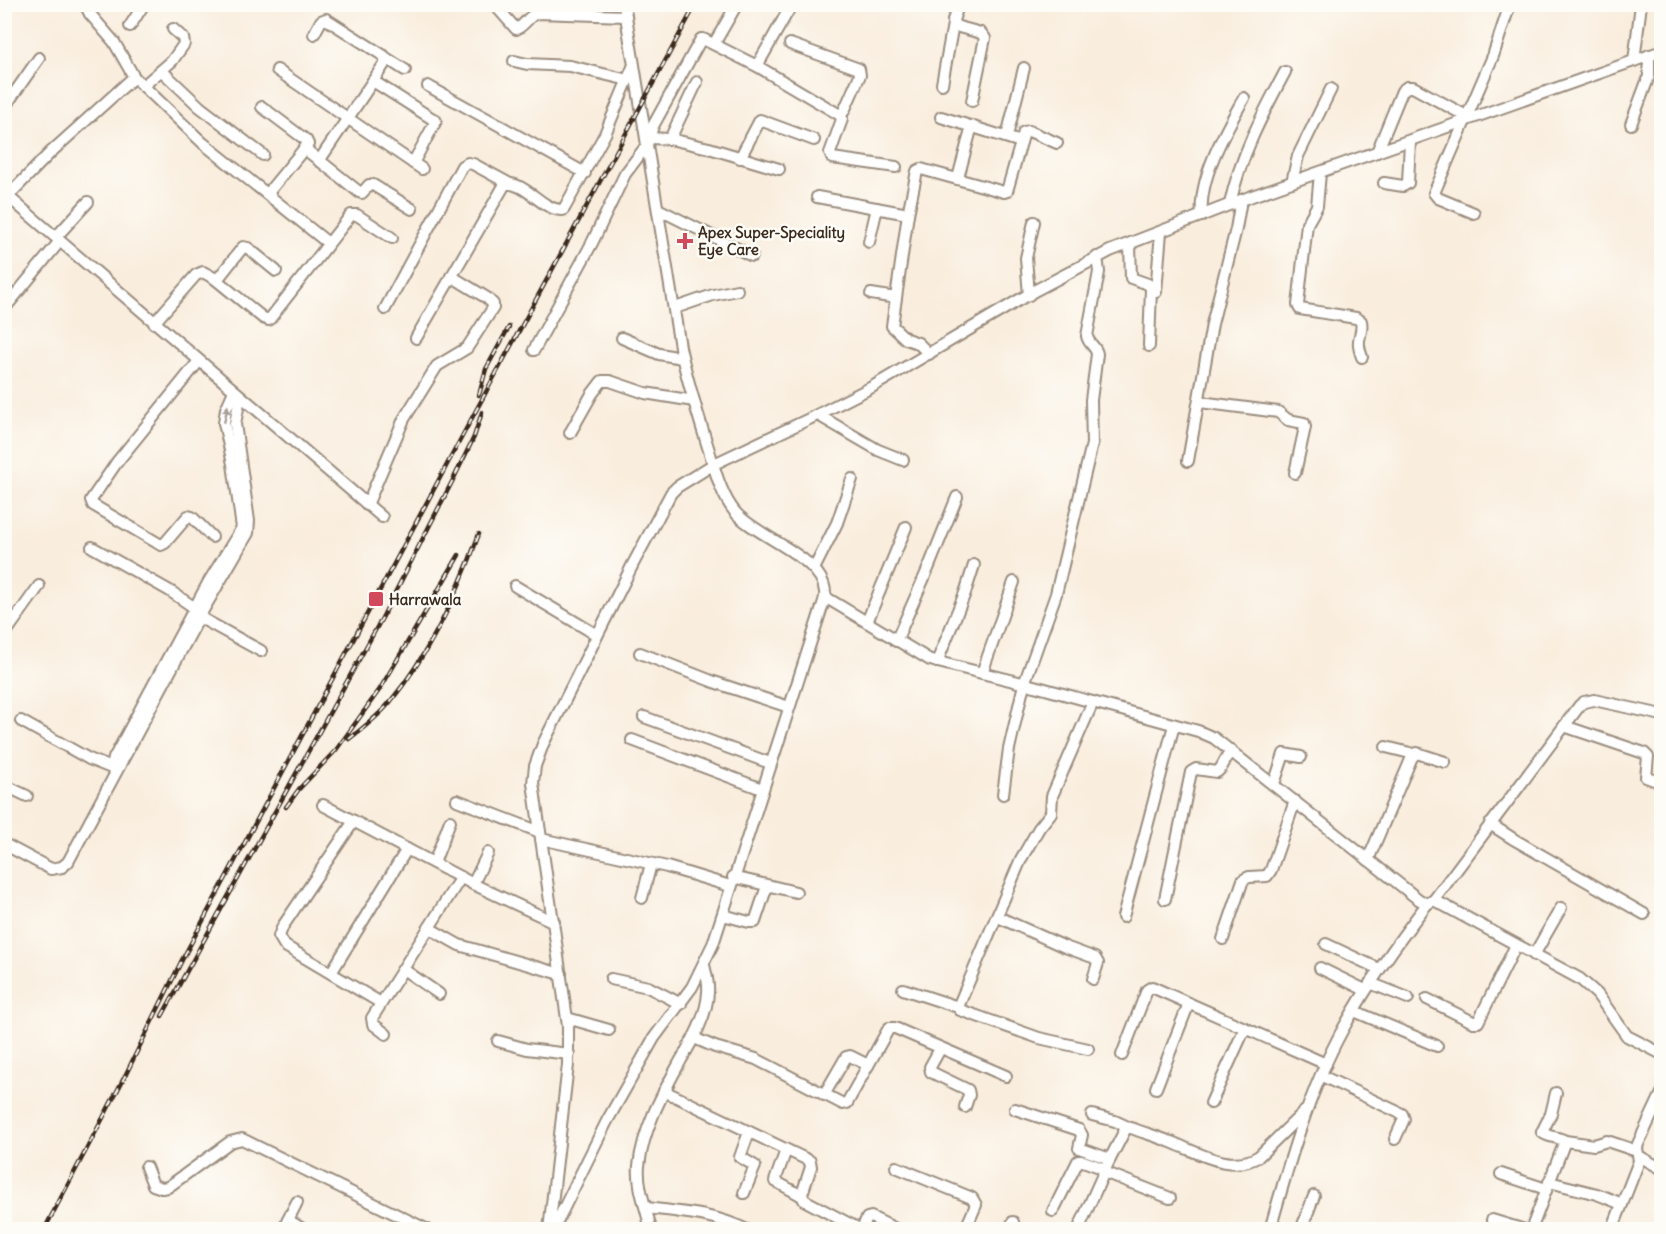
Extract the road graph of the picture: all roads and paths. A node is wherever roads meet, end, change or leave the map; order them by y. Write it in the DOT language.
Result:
graph roads {
  1 [pos="85,4"];
  2 [pos="144,4"];
  3 [pos="494,4"];
  4 [pos="737,4"];
  5 [pos="792,4"];
  6 [pos="958,4"];
  7 [pos="1510,4"];
  8 [pos="1641,4"];
  9 [pos="625,10"];
  10 [pos="953,24"];
  11 [pos="130,26"];
  12 [pos="173,29"];
  13 [pos="314,34"];
  14 [pos="714,44"];
  15 [pos="790,44"];
  16 [pos="1662,51"];
  17 [pos="1649,55"];
  18 [pos="39,58"];
  19 [pos="386,58"];
  20 [pos="514,61"];
  21 [pos="1634,61"];
  22 [pos="757,66"];
  23 [pos="633,67"];
  24 [pos="1024,68"];
  25 [pos="277,70"];
  26 [pos="405,70"];
  27 [pos="162,71"];
  28 [pos="1285,72"];
  29 [pos="134,77"];
  30 [pos="628,80"];
  31 [pos="373,81"];
  32 [pos="697,82"];
  33 [pos="942,84"];
  34 [pos="143,86"];
  35 [pos="428,86"];
  36 [pos="1331,89"];
  37 [pos="1244,98"];
  38 [pos="972,101"];
  39 [pos="262,107"];
  40 [pos="4,108"];
  41 [pos="840,115"];
  42 [pos="941,117"];
  43 [pos="1467,118"];
  44 [pos="348,120"];
  45 [pos="1631,124"];
  46 [pos="972,126"];
  47 [pos="1007,136"];
  48 [pos="670,140"];
  49 [pos="814,140"];
  50 [pos="648,141"];
  51 [pos="1410,141"];
  52 [pos="1021,142"];
  53 [pos="1057,143"];
  54 [pos="306,149"];
  55 [pos="1377,152"];
  56 [pos="263,155"];
  57 [pos="740,158"];
  58 [pos="319,161"];
  59 [pos="896,167"];
  60 [pos="779,169"];
  61 [pos="1320,172"];
  62 [pos="585,173"];
  63 [pos="958,178"];
  64 [pos="1292,182"];
  65 [pos="508,183"];
  66 [pos="1384,183"];
  67 [pos="6,194"];
  68 [pos="267,194"];
  69 [pos="817,198"];
  70 [pos="88,202"];
  71 [pos="1236,202"];
  72 [pos="877,208"];
  73 [pos="412,209"];
  74 [pos="658,209"];
  75 [pos="1474,213"];
  76 [pos="908,214"];
  77 [pos="1202,216"];
  78 [pos="1034,222"];
  79 [pos="1161,232"];
  80 [pos="392,238"];
  81 [pos="58,239"];
  82 [pos="870,242"];
  83 [pos="328,243"];
  84 [pos="1130,243"];
  85 [pos="752,256"];
  86 [pos="1097,258"];
  87 [pos="276,271"];
  88 [pos="451,276"];
  89 [pos="217,280"];
  90 [pos="738,290"];
  91 [pos="1156,292"];
  92 [pos="871,294"];
  93 [pos="1029,294"];
  94 [pos="896,298"];
  95 [pos="675,308"];
  96 [pos="4,309"];
  97 [pos="385,309"];
  98 [pos="154,323"];
  99 [pos="416,338"];
  100 [pos="622,338"];
  101 [pos="1149,346"];
  102 [pos="534,350"];
  103 [pos="929,354"];
  104 [pos="1362,357"];
  105 [pos="682,358"];
  106 [pos="199,361"];
  107 [pos="237,394"];
  108 [pos="694,401"];
  109 [pos="1200,402"];
  110 [pos="818,415"];
  111 [pos="570,433"];
  112 [pos="903,460"];
  113 [pos="1188,460"];
  114 [pos="714,464"];
  115 [pos="1295,472"];
  116 [pos="852,479"];
  117 [pos="957,496"];
  118 [pos="367,505"];
  119 [pos="382,517"];
  120 [pos="906,527"];
  121 [pos="212,537"];
  122 [pos="92,547"];
  123 [pos="974,565"];
  124 [pos="814,569"];
  125 [pos="1014,582"];
  126 [pos="39,586"];
  127 [pos="515,586"];
  128 [pos="825,597"];
  129 [pos="197,613"];
  130 [pos="867,621"];
  131 [pos="597,634"];
  132 [pos="4,635"];
  133 [pos="896,641"];
  134 [pos="261,651"];
  135 [pos="640,653"];
  136 [pos="937,662"];
  137 [pos="982,673"];
  138 [pos="1024,684"];
  139 [pos="1093,702"];
  140 [pos="789,707"];
  141 [pos="1662,715"];
  142 [pos="644,717"];
  143 [pos="21,721"];
  144 [pos="1174,725"];
  145 [pos="1564,726"];
  146 [pos="632,740"];
  147 [pos="1386,747"];
  148 [pos="1231,750"];
  149 [pos="1414,754"];
  150 [pos="1301,757"];
  151 [pos="1445,762"];
  152 [pos="771,764"];
  153 [pos="115,771"];
  154 [pos="1662,783"];
  155 [pos="1274,784"];
  156 [pos="4,785"];
  157 [pos="762,789"];
  158 [pos="1003,794"];
  159 [pos="27,795"];
  160 [pos="457,800"];
  161 [pos="1295,801"];
  162 [pos="323,805"];
  163 [pos="354,821"];
  164 [pos="450,821"];
  165 [pos="1490,824"];
  166 [pos="541,836"];
  167 [pos="4,844"];
  168 [pos="407,849"];
  169 [pos="488,852"];
  170 [pos="1368,860"];
  171 [pos="434,862"];
  172 [pos="651,864"];
  173 [pos="461,877"];
  174 [pos="732,882"];
  175 [pos="473,884"];
  176 [pos="767,886"];
  177 [pos="796,892"];
  178 [pos="642,898"];
  179 [pos="1165,899"];
  180 [pos="1430,902"];
  181 [pos="1561,908"];
  182 [pos="1644,914"];
  183 [pos="723,915"];
  184 [pos="998,916"];
  185 [pos="1123,917"];
  186 [pos="554,922"];
  187 [pos="429,928"];
  188 [pos="1223,939"];
  189 [pos="1326,944"];
  190 [pos="1516,945"];
  191 [pos="1534,955"];
  192 [pos="704,965"];
  193 [pos="1320,968"];
  194 [pos="403,969"];
  195 [pos="1379,969"];
  196 [pos="331,973"];
  197 [pos="561,974"];
  198 [pos="611,978"];
  199 [pos="1093,979"];
  200 [pos="1368,986"];
  201 [pos="903,989"];
  202 [pos="439,994"];
  203 [pos="1408,998"];
  204 [pos="1427,999"];
  205 [pos="381,1003"];
  206 [pos="1189,1003"];
  207 [pos="681,1004"];
  208 [pos="958,1007"];
  209 [pos="1354,1011"];
  210 [pos="567,1018"];
  211 [pos="1245,1028"];
  212 [pos="609,1030"];
  213 [pos="386,1034"];
  214 [pos="694,1038"];
  215 [pos="498,1041"];
  216 [pos="1437,1046"];
  217 [pos="940,1049"];
  218 [pos="1088,1049"];
  219 [pos="569,1054"];
  220 [pos="1662,1054"];
  221 [pos="1122,1055"];
  222 [pos="1326,1064"];
  223 [pos="868,1065"];
  224 [pos="1006,1076"];
  225 [pos="1322,1076"];
  226 [pos="1156,1088"];
  227 [pos="664,1091"];
  228 [pos="1556,1093"];
  229 [pos="1662,1093"];
  230 [pos="824,1095"];
  231 [pos="1211,1103"];
  232 [pos="965,1107"];
  233 [pos="1309,1107"];
  234 [pos="1658,1108"];
  235 [pos="1015,1109"];
  236 [pos="1092,1115"];
  237 [pos="1128,1127"];
  238 [pos="749,1132"];
  239 [pos="1395,1139"];
  240 [pos="1566,1141"];
  241 [pos="786,1150"];
  242 [pos="1638,1153"];
  243 [pos="146,1167"];
  244 [pos="896,1167"];
  245 [pos="1106,1167"];
  246 [pos="1662,1169"];
  247 [pos="1501,1174"];
  248 [pos="1548,1185"];
  249 [pos="744,1193"];
  250 [pos="1314,1196"];
  251 [pos="802,1197"];
  252 [pos="1170,1198"];
  253 [pos="297,1202"];
  254 [pos="1622,1204"];
  255 [pos="646,1208"];
  256 [pos="1053,1211"];
  257 [pos="1492,1220"];
  258 [pos="285,1225"];
  259 [pos="1506,1227"];
  260 [pos="1080,1229"];
  261 [pos="304,1230"];
  262 [pos="428,1230"];
  263 [pos="551,1230"];
  264 [pos="651,1230"];
  265 [pos="747,1230"];
  266 [pos="898,1230"];
  267 [pos="965,1230"];
  268 [pos="1270,1230"];
  269 [pos="1302,1230"];
  270 [pos="1525,1230"];
  271 [pos="1531,1230"];
  272 [pos="1612,1230"];
  1 -- 29 [label="street"];
  2 -- 11 [label="street"];
  3 -- 9 [label="street"];
  4 -- 14 [label="street"];
  5 -- 22 [label="street"];
  6 -- 10 [label="street"];
  7 -- 43 [label="street"];
  8 -- 21 [label="street"];
  9 -- 23 [label="street"];
  10 -- 33 [label="street"];
  10 -- 38 [label="street"];
  12 -- 27 [label="street"];
  13 -- 19 [label="street"];
  14 -- 22 [label="street"];
  14 -- 50 [label="street"];
  15 -- 41 [label="street"];
  16 -- 17 [label="street"];
  17 -- 21 [label="street"];
  17 -- 45 [label="street"];
  18 -- 40 [label="street"];
  19 -- 26 [label="street"];
  19 -- 31 [label="street"];
  20 -- 30 [label="street"];
  21 -- 43 [label="street"];
  22 -- 41 [label="street"];
  23 -- 30 [label="street"];
  23 -- 50 [label="street"];
  24 -- 47 [label="street"];
  25 -- 44 [label="street"];
  27 -- 34 [label="street"];
  27 -- 56 [label="street"];
  28 -- 71 [label="street"];
  29 -- 34 [label="street"];
  29 -- 67 [label="street"];
  30 -- 62 [label="street"];
  31 -- 44 [label="street"];
  31 -- 44 [label="street"];
  32 -- 48 [label="street"];
  34 -- 68 [label="street"];
  35 -- 62 [label="street"];
  36 -- 64 [label="street"];
  37 -- 77 [label="street"];
  39 -- 54 [label="street"];
  41 -- 59 [label="street"];
  42 -- 46 [label="street"];
  43 -- 51 [label="street"];
  43 -- 55 [label="street"];
  43 -- 75 [label="street"];
  44 -- 58 [label="street"];
  46 -- 47 [label="street"];
  46 -- 63 [label="street"];
  47 -- 52 [label="street"];
  48 -- 50 [label="street"];
  48 -- 57 [label="street"];
  49 -- 57 [label="street"];
  50 -- 74 [label="street"];
  50 -- 102 [label="street"];
  51 -- 55 [label="street"];
  51 -- 66 [label="street"];
  52 -- 53 [label="street"];
  52 -- 63 [label="street"];
  54 -- 58 [label="street"];
  54 -- 68 [label="street"];
  55 -- 61 [label="street"];
  57 -- 60 [label="street"];
  58 -- 73 [label="street"];
  61 -- 64 [label="street"];
  61 -- 104 [label="street"];
  62 -- 65 [label="street"];
  63 -- 76 [label="street"];
  64 -- 71 [label="street"];
  65 -- 88 [label="street"];
  65 -- 97 [label="street"];
  67 -- 81 [label="street"];
  68 -- 83 [label="street"];
  69 -- 72 [label="street"];
  70 -- 81 [label="street"];
  71 -- 77 [label="street"];
  71 -- 109 [label="street"];
  72 -- 76 [label="street"];
  72 -- 82 [label="street"];
  74 -- 85 [label="street"];
  74 -- 95 [label="street"];
  76 -- 94 [label="street"];
  77 -- 79 [label="street"];
  78 -- 93 [label="street"];
  79 -- 84 [label="street"];
  79 -- 91 [label="street"];
  80 -- 83 [label="street"];
  81 -- 96 [label="street"];
  81 -- 98 [label="street"];
  83 -- 89 [label="street"];
  84 -- 86 [label="street"];
  84 -- 101 [label="street"];
  86 -- 93 [label="street"];
  86 -- 138 [label="street"];
  87 -- 89 [label="street"];
  88 -- 99 [label="street"];
  88 -- 118 [label="street"];
  89 -- 98 [label="street"];
  90 -- 95 [label="street"];
  92 -- 94 [label="street"];
  93 -- 103 [label="street"];
  94 -- 103 [label="street"];
  95 -- 105 [label="street"];
  98 -- 106 [label="street"];
  100 -- 105 [label="street"];
  103 -- 110 [label="street"];
  105 -- 108 [label="street"];
  106 -- 107 [label="street"];
  106 -- 121 [label="street"];
  107 -- 118 [label="street"];
  107 -- 129 [label="street"];
  108 -- 111 [label="street"];
  108 -- 114 [label="street"];
  109 -- 113 [label="street"];
  109 -- 115 [label="street"];
  110 -- 112 [label="street"];
  110 -- 114 [label="street"];
  114 -- 124 [label="street"];
  114 -- 131 [label="street"];
  116 -- 124 [label="street"];
  117 -- 133 [label="street"];
  118 -- 119 [label="street"];
  120 -- 130 [label="street"];
  122 -- 129 [label="street"];
  123 -- 136 [label="street"];
  124 -- 128 [label="street"];
  125 -- 137 [label="street"];
  126 -- 132 [label="street"];
  127 -- 131 [label="street"];
  128 -- 130 [label="street"];
  128 -- 140 [label="street"];
  129 -- 134 [label="street"];
  129 -- 153 [label="street"];
  130 -- 133 [label="street"];
  131 -- 166 [label="street"];
  133 -- 136 [label="street"];
  135 -- 140 [label="street"];
  136 -- 137 [label="street"];
  137 -- 138 [label="street"];
  138 -- 139 [label="street"];
  138 -- 158 [label="street"];
  139 -- 144 [label="street"];
  139 -- 184 [label="street"];
  140 -- 152 [label="street"];
  141 -- 145 [label="street"];
  142 -- 152 [label="street"];
  143 -- 153 [label="street"];
  144 -- 148 [label="street"];
  144 -- 185 [label="street"];
  145 -- 154 [label="street"];
  145 -- 165 [label="street"];
  146 -- 157 [label="street"];
  147 -- 149 [label="street"];
  148 -- 155 [label="street"];
  148 -- 179 [label="street"];
  149 -- 151 [label="street"];
  149 -- 170 [label="street"];
  150 -- 155 [label="street"];
  152 -- 157 [label="street"];
  153 -- 167 [label="street"];
  155 -- 161 [label="street"];
  156 -- 159 [label="street"];
  157 -- 174 [label="street"];
  160 -- 166 [label="street"];
  161 -- 170 [label="street"];
  161 -- 188 [label="street"];
  162 -- 163 [label="street"];
  163 -- 168 [label="street"];
  163 -- 196 [label="street"];
  164 -- 171 [label="street"];
  165 -- 180 [label="street"];
  165 -- 182 [label="street"];
  166 -- 172 [label="street"];
  166 -- 186 [label="street"];
  168 -- 171 [label="street"];
  168 -- 196 [label="street"];
  169 -- 175 [label="street"];
  170 -- 180 [label="street"];
  171 -- 173 [label="street"];
  172 -- 174 [label="street"];
  172 -- 178 [label="street"];
  173 -- 175 [label="street"];
  173 -- 187 [label="street"];
  174 -- 176 [label="street"];
  174 -- 183 [label="street"];
  175 -- 186 [label="street"];
  176 -- 177 [label="street"];
  176 -- 183 [label="street"];
  180 -- 190 [label="street"];
  180 -- 195 [label="street"];
  181 -- 191 [label="street"];
  183 -- 192 [label="street"];
  184 -- 199 [label="street"];
  184 -- 208 [label="street"];
  186 -- 197 [label="street"];
  187 -- 194 [label="street"];
  187 -- 197 [label="street"];
  189 -- 195 [label="street"];
  190 -- 191 [label="street"];
  190 -- 204 [label="street"];
  191 -- 220 [label="street"];
  192 -- 207 [label="street"];
  192 -- 214 [label="street"];
  193 -- 200 [label="street"];
  194 -- 202 [label="street"];
  194 -- 205 [label="street"];
  195 -- 200 [label="street"];
  196 -- 205 [label="street"];
  197 -- 210 [label="street"];
  198 -- 207 [label="street"];
  200 -- 203 [label="street"];
  200 -- 209 [label="street"];
  201 -- 208 [label="street"];
  205 -- 213 [label="street"];
  206 -- 211 [label="street"];
  206 -- 221 [label="street"];
  206 -- 226 [label="street"];
  207 -- 263 [label="street"];
  208 -- 218 [label="street"];
  209 -- 216 [label="street"];
  209 -- 222 [label="street"];
  210 -- 212 [label="street"];
  210 -- 219 [label="street"];
  211 -- 222 [label="street"];
  211 -- 231 [label="street"];
  214 -- 227 [label="street"];
  214 -- 230 [label="street"];
  215 -- 219 [label="street"];
  217 -- 223 [label="street"];
  217 -- 224 [label="street"];
  217 -- 232 [label="street"];
  219 -- 263 [label="street"];
  222 -- 225 [label="street"];
  223 -- 230 [label="street"];
  223 -- 230 [label="street"];
  225 -- 233 [label="street"];
  225 -- 239 [label="street"];
  227 -- 238 [label="street"];
  227 -- 255 [label="street"];
  228 -- 240 [label="street"];
  229 -- 234 [label="street"];
  233 -- 237 [label="street"];
  233 -- 268 [label="street"];
  234 -- 242 [label="street"];
  235 -- 245 [label="street"];
  236 -- 237 [label="street"];
  237 -- 245 [label="street"];
  238 -- 241 [label="street"];
  238 -- 249 [label="street"];
  240 -- 242 [label="street"];
  240 -- 248 [label="street"];
  241 -- 251 [label="street"];
  241 -- 251 [label="street"];
  242 -- 246 [label="street"];
  242 -- 254 [label="street"];
  243 -- 262 [label="street"];
  244 -- 267 [label="street"];
  245 -- 252 [label="street"];
  245 -- 256 [label="street"];
  245 -- 260 [label="street"];
  247 -- 248 [label="street"];
  248 -- 254 [label="street"];
  248 -- 271 [label="street"];
  250 -- 269 [label="street"];
  251 -- 266 [label="street"];
  253 -- 258 [label="street"];
  254 -- 272 [label="street"];
  255 -- 264 [label="street"];
  255 -- 265 [label="street"];
  257 -- 259 [label="street"];
  258 -- 261 [label="street"];
  259 -- 270 [label="street"];
}
